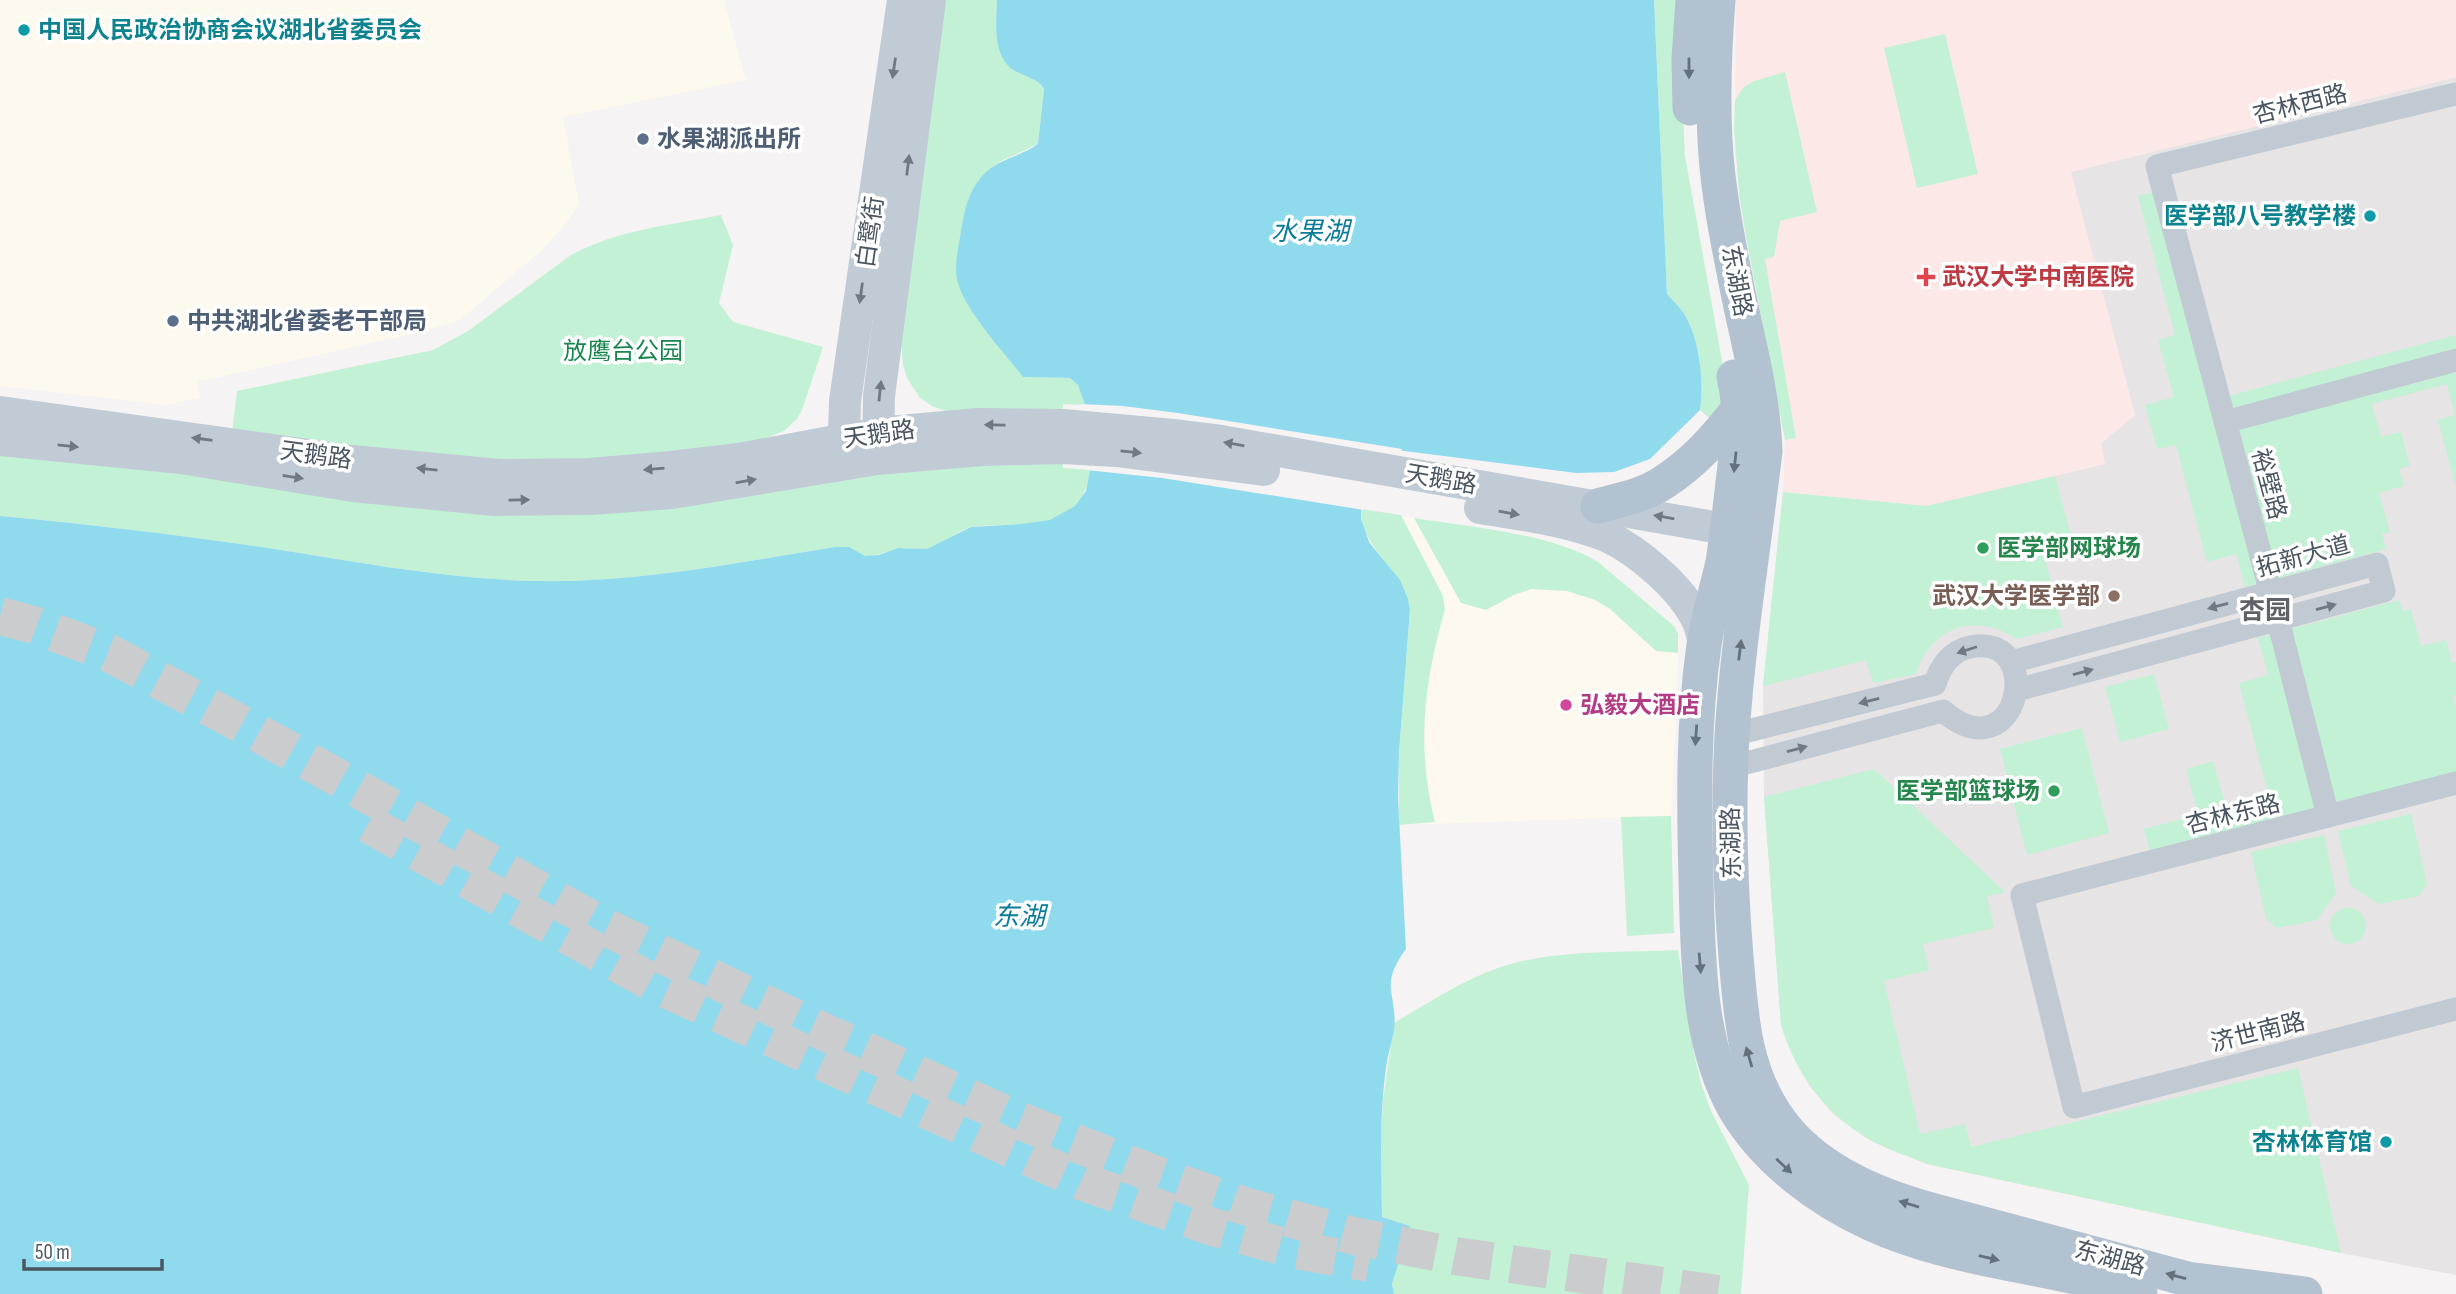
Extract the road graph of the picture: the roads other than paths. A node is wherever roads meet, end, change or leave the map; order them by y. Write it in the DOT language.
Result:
graph roads {
  1 [pos="903,0"];
  2 [pos="930,0"];
  3 [pos="1693,0"];
  4 [pos="1718,0"];
  5 [pos="2456,94"];
  6 [pos="2157,166"];
  7 [pos="2456,360"];
  8 [pos="1740,407"];
  9 [pos="0,412"];
  10 [pos="2225,422"];
  11 [pos="0,440"];
  12 [pos="878,446"];
  13 [pos="843,451"];
  14 [pos="1396,482"];
  15 [pos="1598,506"];
  16 [pos="1741,531"];
  17 [pos="2271,592"];
  18 [pos="2278,620"];
  19 [pos="1704,643"];
  20 [pos="2011,662"];
  21 [pos="2017,690"];
  22 [pos="1732,751"];
  23 [pos="2456,783"];
  24 [pos="2328,816"];
  25 [pos="2456,1009"];
  26 [pos="2074,1107"];
  27 [pos="2298,1293"];
  28 [pos="2140,1294"];
  1 -- 13 [label="main road, 白鹭街, one-way"];
  12 -- 2 [label="main road, 白鹭街, one-way"];
  3 -- 8 [label="main road, 东湖路, one-way"];
  4 -- 16 [label="main road, 东湖路"];
  5 -- 6 [label="street, 杏林西路"];
  6 -- 10 [label="street, 裕壁路"];
  7 -- 10 [label="street"];
  8 -- 15 [label="main road"];
  8 -- 16 [label="main road, 东湖路, one-way"];
  13 -- 9 [label="main road, 天鹅路, one-way"];
  10 -- 17 [label="street, 裕壁路"];
  11 -- 13 [label="main road, 天鹅路, one-way"];
  12 -- 13 [label="main road, 天鹅路"];
  12 -- 14 [label="main road, 天鹅路"];
  14 -- 15 [label="main road, 天鹅路"];
  14 -- 19 [label="main road, 天鹅路, one-way"];
  16 -- 15 [label="main road, 天鹅路, one-way"];
  16 -- 19 [label="main road, 东湖路"];
  22 -- 16 [label="main road, 东湖路, one-way"];
  17 -- 18 [label="street, 裕壁路"];
  18 -- 17 [label="street, 拓新大道, one-way"];
  17 -- 20 [label="street, 拓新大道, one-way"];
  21 -- 18 [label="street, 拓新大道, one-way"];
  18 -- 24 [label="street, 裕壁路"];
  19 -- 28 [label="main road, 东湖路, one-way"];
  20 -- 21 [label="street"];
  20 -- 22 [label="street, one-way"];
  22 -- 21 [label="street, one-way"];
  27 -- 22 [label="main road, 东湖路, one-way"];
  23 -- 24 [label="street, 杏林东路"];
  24 -- 26 [label="street, 杏林东路"];
  25 -- 26 [label="street, 济世南路"];
}
